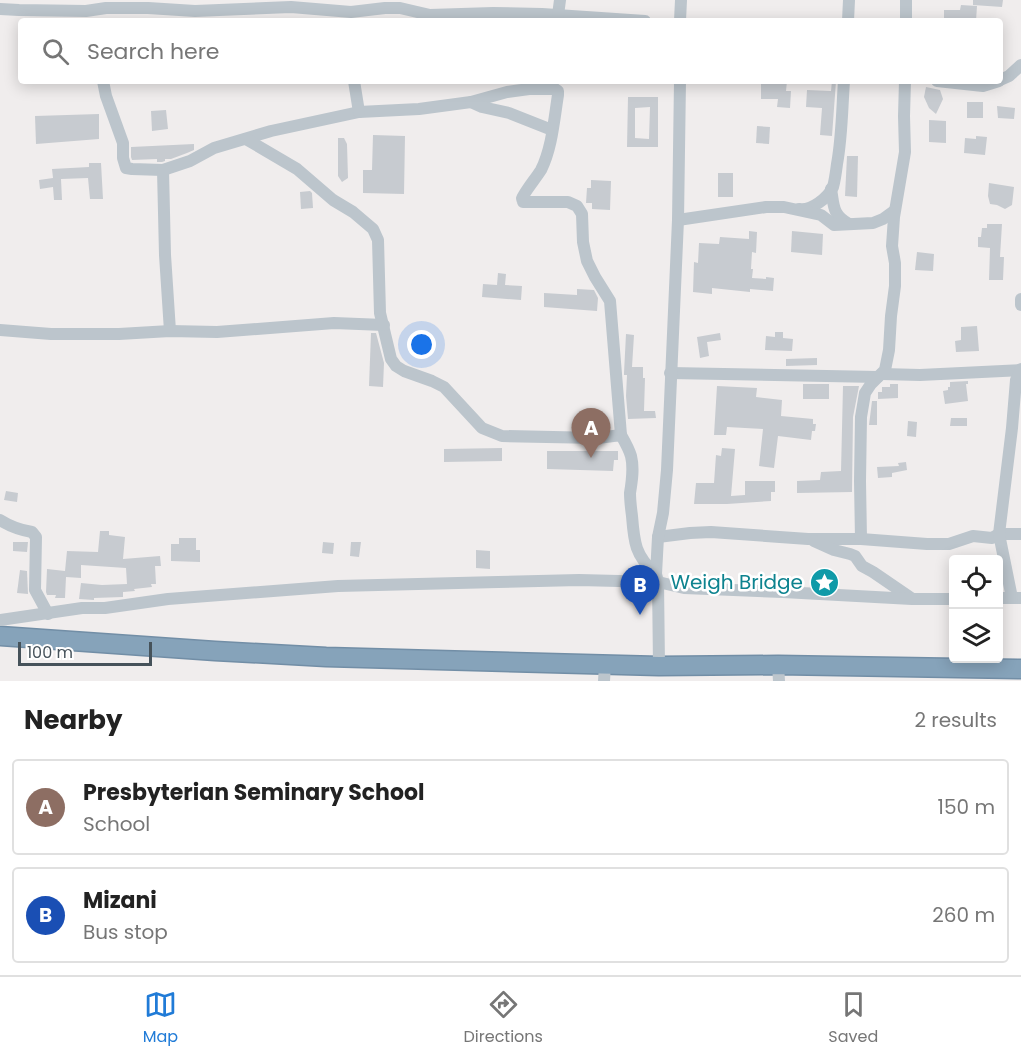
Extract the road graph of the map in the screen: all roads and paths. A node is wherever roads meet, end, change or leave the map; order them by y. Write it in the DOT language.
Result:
graph roads {
  1 [pos="560,0"];
  2 [pos="681,0"];
  3 [pos="849,0"];
  4 [pos="906,0"];
  5 [pos="106,4"];
  6 [pos="18,5"];
  7 [pos="219,5"];
  8 [pos="363,5"];
  9 [pos="0,9"];
  10 [pos="558,15"];
  11 [pos="86,16"];
  12 [pos="351,16"];
  13 [pos="602,18"];
  14 [pos="680,18"];
  15 [pos="848,18"];
  16 [pos="906,18"];
  17 [pos="1021,65"];
  18 [pos="1003,79"];
  19 [pos="104,84"];
  20 [pos="354,84"];
  21 [pos="680,84"];
  22 [pos="844,84"];
  23 [pos="904,84"];
  24 [pos="965,84"];
  25 [pos="989,84"];
  26 [pos="471,102"];
  27 [pos="359,112"];
  28 [pos="552,130"];
  29 [pos="246,139"];
  30 [pos="163,170"];
  31 [pos="831,189"];
  32 [pos="784,207"];
  33 [pos="894,211"];
  34 [pos="678,220"];
  35 [pos="873,223"];
  36 [pos="849,224"];
  37 [pos="892,246"];
  38 [pos="1021,300"];
  39 [pos="1021,305"];
  40 [pos="384,325"];
  41 [pos="0,330"];
  42 [pos="170,331"];
  43 [pos="670,373"];
  44 [pos="880,375"];
  45 [pos="1020,375"];
  46 [pos="621,435"];
  47 [pos="0,520"];
  48 [pos="999,534"];
  49 [pos="1021,534"];
  50 [pos="658,537"];
  51 [pos="808,539"];
  52 [pos="861,539"];
  53 [pos="657,578"];
  54 [pos="1017,598"];
  55 [pos="912,599"];
  56 [pos="949,599"];
  57 [pos="48,614"];
  58 [pos="0,620"];
  59 [pos="0,636"];
  60 [pos="659,666"];
  61 [pos="1021,671"];
  62 [pos="604,673"];
  63 [pos="779,673"];
  1 -- 10 [label="street"];
  2 -- 14 [label="street"];
  3 -- 15 [label="street"];
  4 -- 16 [label="street"];
  5 -- 7 [label="street"];
  5 -- 11 [label="street"];
  6 -- 9 [label="street"];
  6 -- 11 [label="street"];
  7 -- 12 [label="street"];
  8 -- 10 [label="street"];
  8 -- 12 [label="street"];
  10 -- 13 [label="street"];
  17 -- 18 [label="street"];
  19 -- 30 [label="street"];
  20 -- 27 [label="street"];
  21 -- 34 [label="street"];
  22 -- 31 [label="street"];
  23 -- 33 [label="street"];
  24 -- 25 [label="street"];
  26 -- 27 [label="street"];
  26 -- 28 [label="street"];
  26 -- 28 [label="street"];
  27 -- 29 [label="street"];
  28 -- 46 [label="street"];
  29 -- 30 [label="street"];
  29 -- 40 [label="street"];
  30 -- 42 [label="street"];
  31 -- 32 [label="street"];
  31 -- 36 [label="street"];
  32 -- 34 [label="street"];
  32 -- 36 [label="street"];
  33 -- 35 [label="street"];
  33 -- 37 [label="street"];
  34 -- 43 [label="street"];
  35 -- 36 [label="street"];
  35 -- 37 [label="street"];
  37 -- 44 [label="street"];
  38 -- 39 [label="street"];
  40 -- 42 [label="street"];
  40 -- 46 [label="street"];
  41 -- 42 [label="street"];
  43 -- 44 [label="street"];
  43 -- 50 [label="street"];
  44 -- 45 [label="street"];
  44 -- 52 [label="street"];
  45 -- 48 [label="street"];
  46 -- 53 [label="street"];
  47 -- 57 [label="street"];
  48 -- 49 [label="street"];
  48 -- 52 [label="street"];
  48 -- 54 [label="street"];
  50 -- 51 [label="street"];
  50 -- 53 [label="street"];
  51 -- 52 [label="street"];
  51 -- 55 [label="street"];
  53 -- 55 [label="street"];
  53 -- 57 [label="street"];
  53 -- 60 [label="street"];
  55 -- 56 [label="street"];
  57 -- 58 [label="street"];
  59 -- 62 [label="highway"];
  60 -- 62 [label="highway"];
  60 -- 63 [label="highway"];
  61 -- 63 [label="highway"];
}
